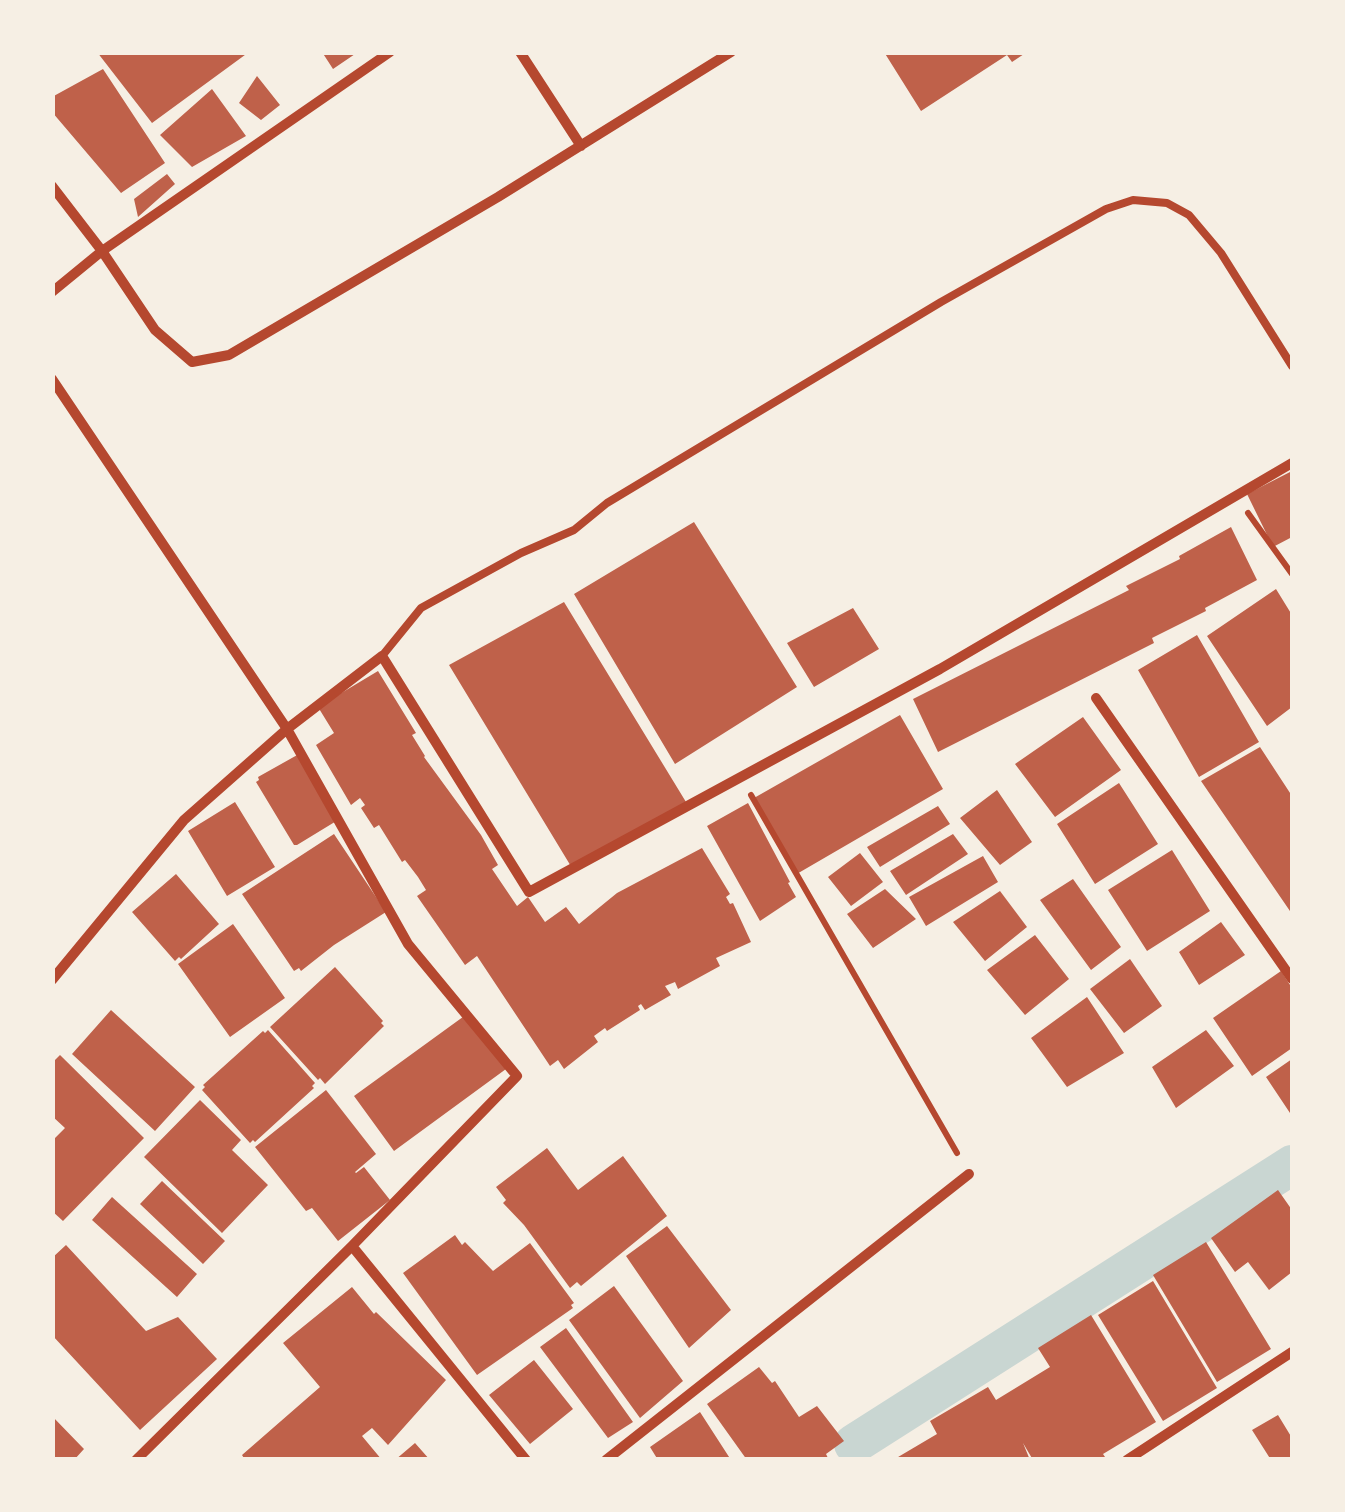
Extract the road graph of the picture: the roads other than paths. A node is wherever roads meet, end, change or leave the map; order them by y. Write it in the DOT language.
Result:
graph roads {
  1 [pos="390,52"];
  2 [pos="520,52"];
  3 [pos="731,52"];
  4 [pos="581,146"];
  5 [pos="52,186"];
  6 [pos="102,252"];
  7 [pos="52,292"];
  8 [pos="1292,366"];
  9 [pos="52,379"];
  10 [pos="1292,463"];
  11 [pos="382,656"];
  12 [pos="1096,698"];
  13 [pos="287,730"];
  14 [pos="1292,978"];
  15 [pos="52,980"];
  16 [pos="969,1174"];
  17 [pos="352,1246"];
  18 [pos="1292,1352"];
  19 [pos="136,1460"];
  20 [pos="526,1460"];
  21 [pos="606,1460"];
  22 [pos="1126,1460"];
  1 -- 6 [label="street"];
  2 -- 4 [label="street"];
  3 -- 4 [label="street"];
  4 -- 6 [label="street"];
  5 -- 6 [label="street"];
  6 -- 7 [label="street"];
  8 -- 11 [label="lane"];
  9 -- 13 [label="street"];
  10 -- 11 [label="street"];
  11 -- 13 [label="street"];
  12 -- 14 [label="street"];
  13 -- 15 [label="street"];
  13 -- 17 [label="street"];
  16 -- 21 [label="street"];
  17 -- 19 [label="street"];
  17 -- 20 [label="street"];
  18 -- 22 [label="street"];
}
